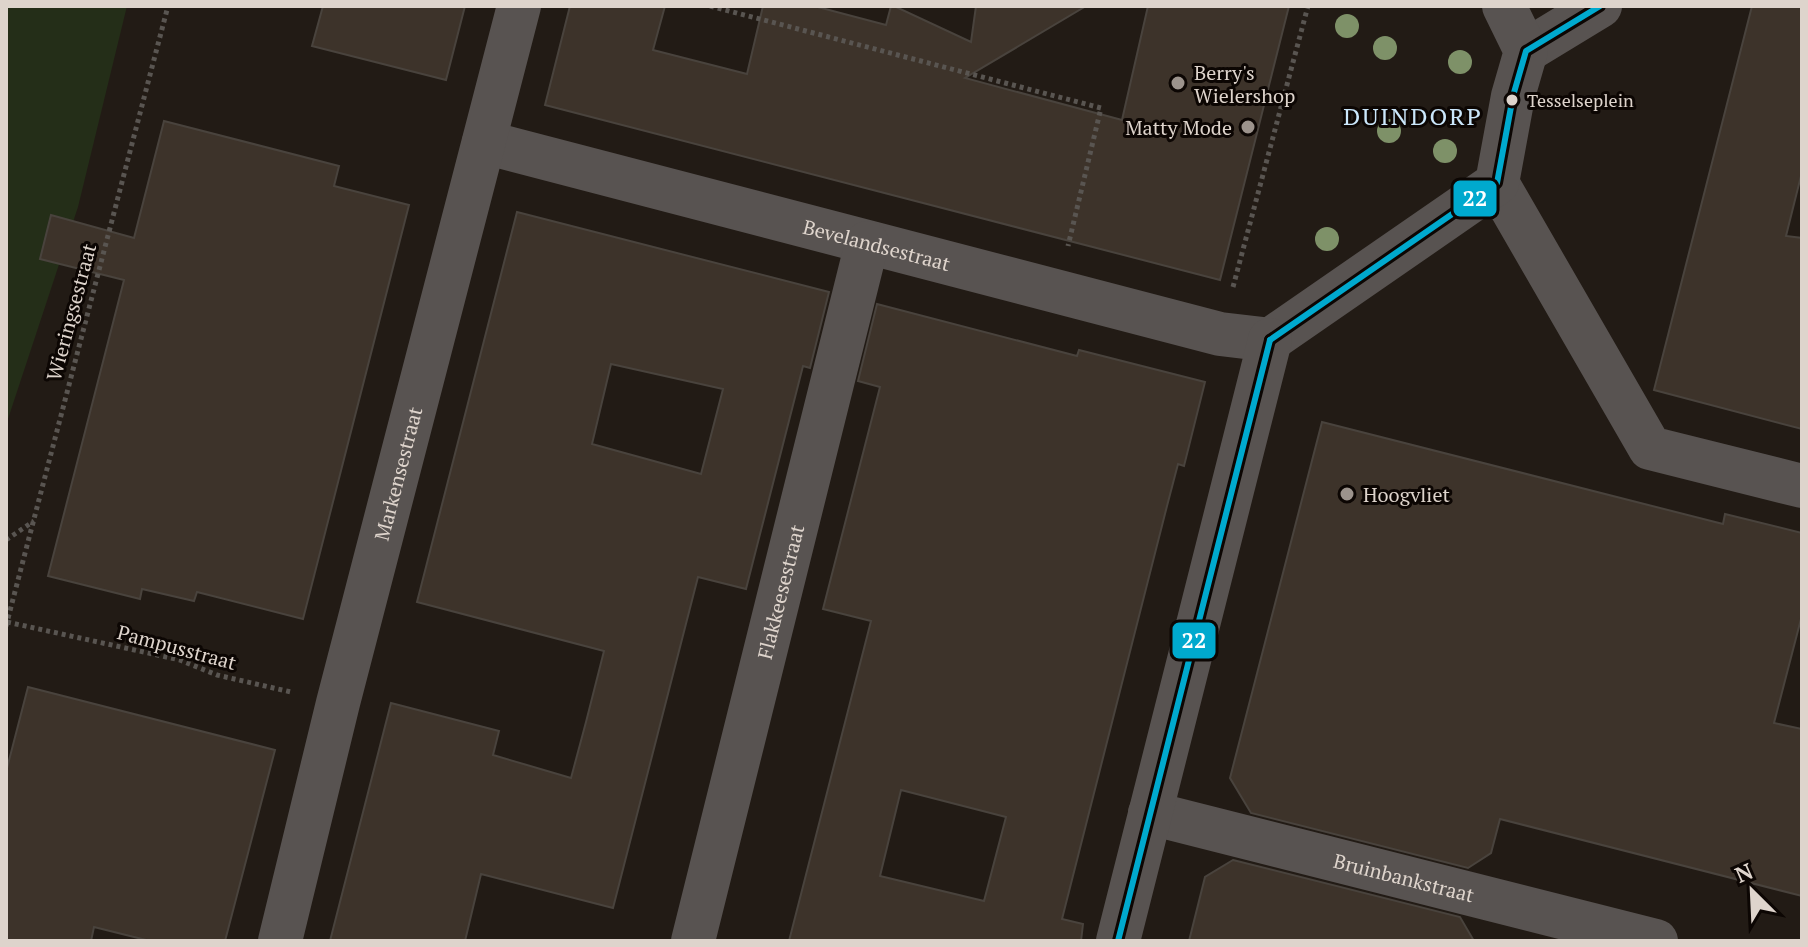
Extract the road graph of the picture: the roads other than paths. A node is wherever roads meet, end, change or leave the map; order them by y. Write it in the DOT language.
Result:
graph roads {
  1 [pos="519,6"];
  2 [pos="1504,6"];
  3 [pos="1600,6"];
  4 [pos="1526,51"];
  5 [pos="484,142"];
  6 [pos="1497,183"];
  7 [pos="867,243"];
  8 [pos="1270,340"];
  9 [pos="1802,486"];
  10 [pos="1150,813"];
  11 [pos="1516,924"];
  12 [pos="280,941"];
  13 [pos="693,941"];
  14 [pos="1118,941"];
  15 [pos="1656,941"];
  1 -- 5 [label="street, Markensestraat"];
  2 -- 4 [label="street"];
  3 -- 4 [label="street"];
  4 -- 6 [label="street"];
  5 -- 7 [label="street, Bevelandsestraat"];
  5 -- 12 [label="street, Markensestraat"];
  6 -- 8 [label="street"];
  6 -- 9 [label="street"];
  7 -- 8 [label="street, Bevelandsestraat"];
  7 -- 13 [label="street, Flakkeesestraat"];
  8 -- 10 [label="street"];
  10 -- 11 [label="street, Bruinbankstraat"];
  10 -- 14 [label="street"];
  11 -- 15 [label="street, Bruinbankstraat"];
}
